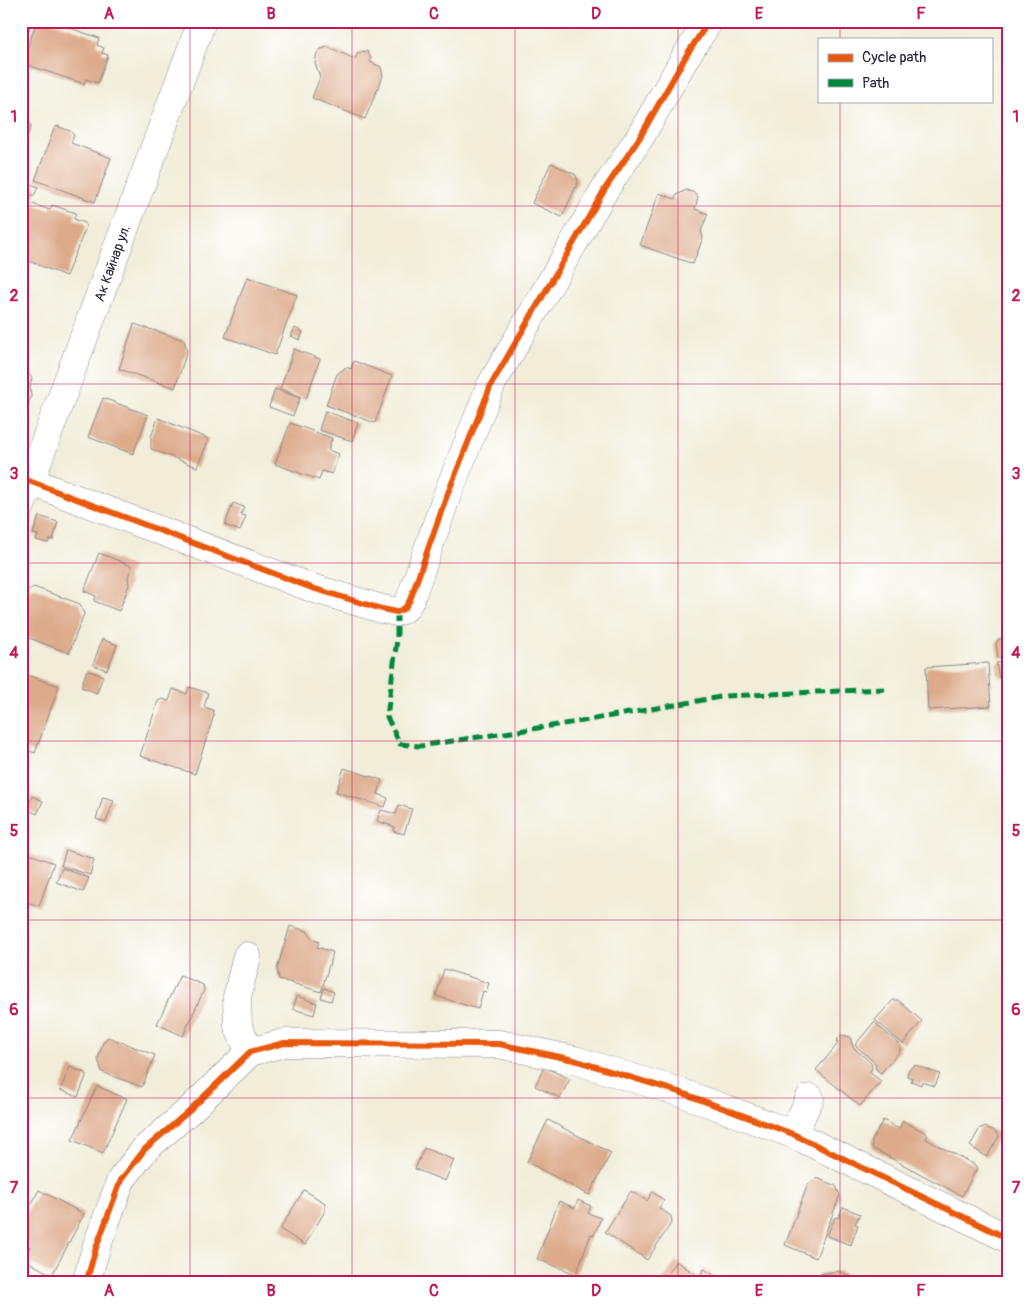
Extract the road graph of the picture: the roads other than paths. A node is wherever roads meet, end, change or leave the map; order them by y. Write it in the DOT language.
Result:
graph roads {
  1 [pos="202,21"];
  2 [pos="709,21"];
  3 [pos="24,488"];
  4 [pos="247,956"];
  5 [pos="250,1052"];
  6 [pos="810,1098"];
  7 [pos="793,1134"];
  8 [pos="1009,1239"];
  9 [pos="86,1283"];
  1 -- 3 [label="street, Ак Кайнар ул."];
  2 -- 3 [label="street"];
  4 -- 5 [label="street"];
  5 -- 7 [label="street"];
  5 -- 9 [label="street"];
  6 -- 7 [label="street"];
  7 -- 8 [label="street"];
}
